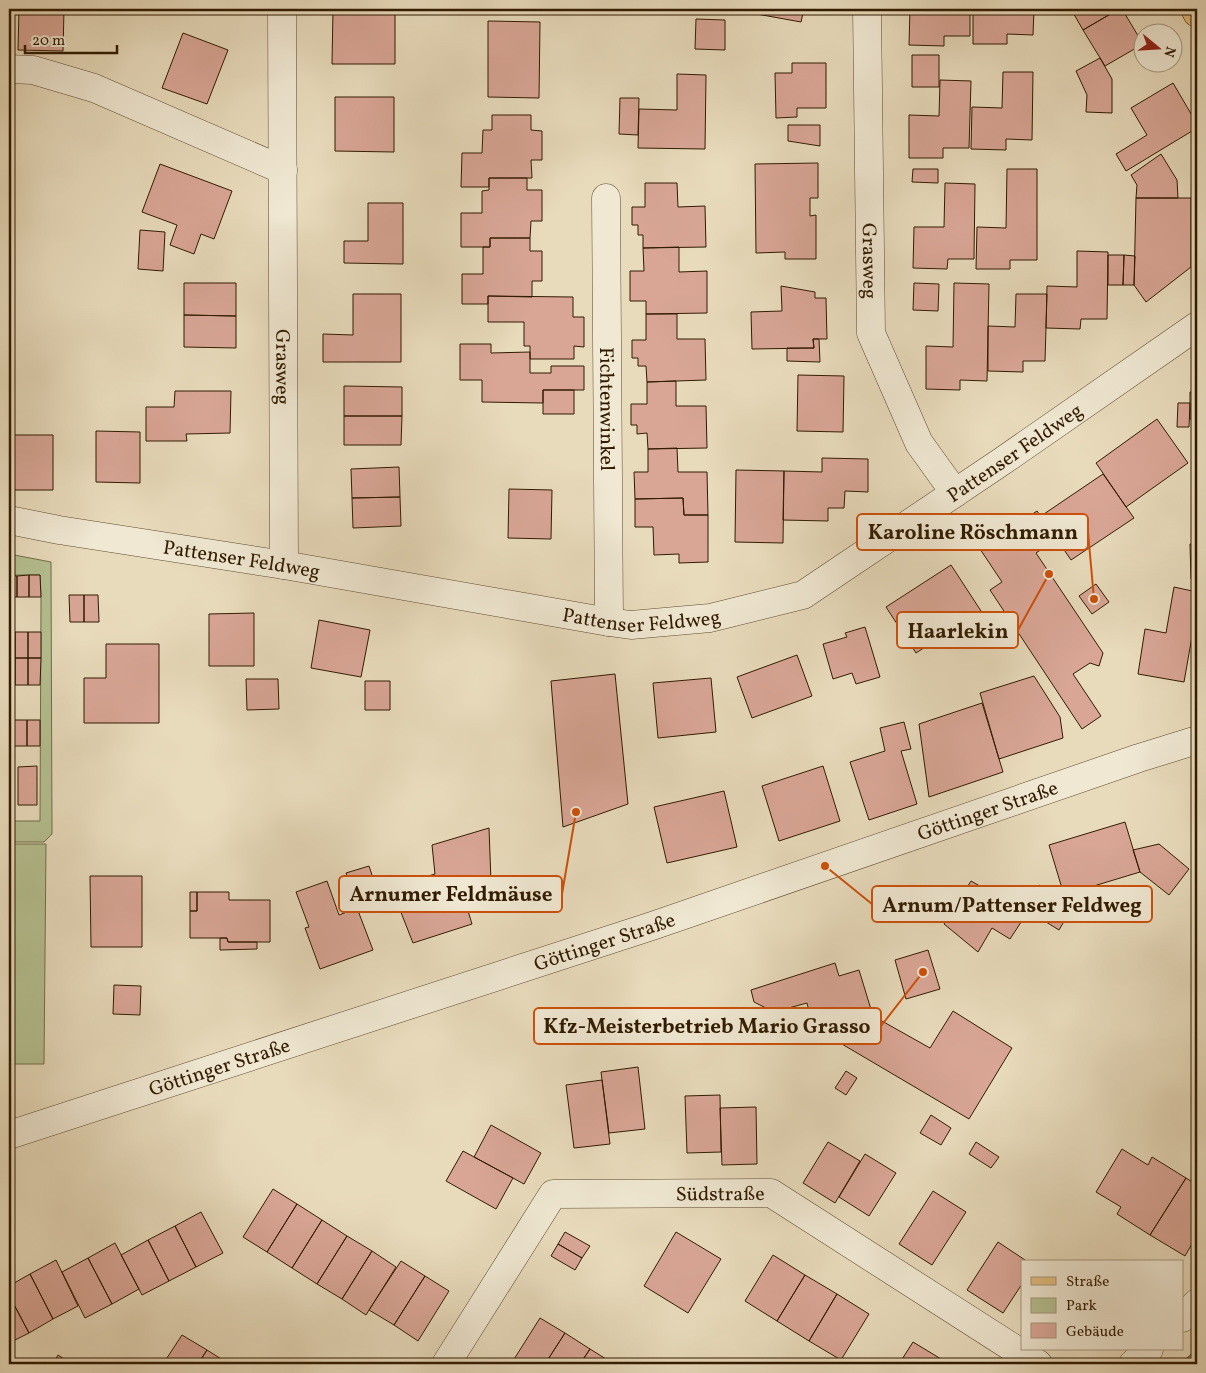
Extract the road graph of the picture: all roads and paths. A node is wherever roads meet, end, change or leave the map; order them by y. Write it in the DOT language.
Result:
graph roads {
  1 [pos="282,9"];
  2 [pos="867,9"];
  3 [pos="1195,9"];
  4 [pos="1197,13"];
  5 [pos="9,69"];
  6 [pos="283,170"];
  7 [pos="606,198"];
  8 [pos="1197,326"];
  9 [pos="955,493"];
  10 [pos="9,520"];
  11 [pos="284,565"];
  12 [pos="609,622"];
  13 [pos="1197,740"];
  14 [pos="9,1135"];
  15 [pos="1197,1303"];
  16 [pos="1184,1316"];
  17 [pos="1148,1350"];
  18 [pos="446,1364"];
  19 [pos="1038,1364"];
  20 [pos="1133,1364"];
  1 -- 6 [label="street, Grasweg"];
  2 -- 9 [label="street, Grasweg"];
  3 -- 4 [label="main road"];
  5 -- 6 [label="street"];
  6 -- 11 [label="street, Grasweg"];
  7 -- 12 [label="street, Fichtenwinkel"];
  8 -- 9 [label="street, Pattenser Feldweg"];
  9 -- 12 [label="street, Pattenser Feldweg"];
  10 -- 11 [label="street, Pattenser Feldweg"];
  11 -- 12 [label="street, Pattenser Feldweg"];
  13 -- 14 [label="street, Göttinger Straße"];
  15 -- 16 [label="street"];
  17 -- 20 [label="street"];
  18 -- 19 [label="street, Südstraße"];
}
